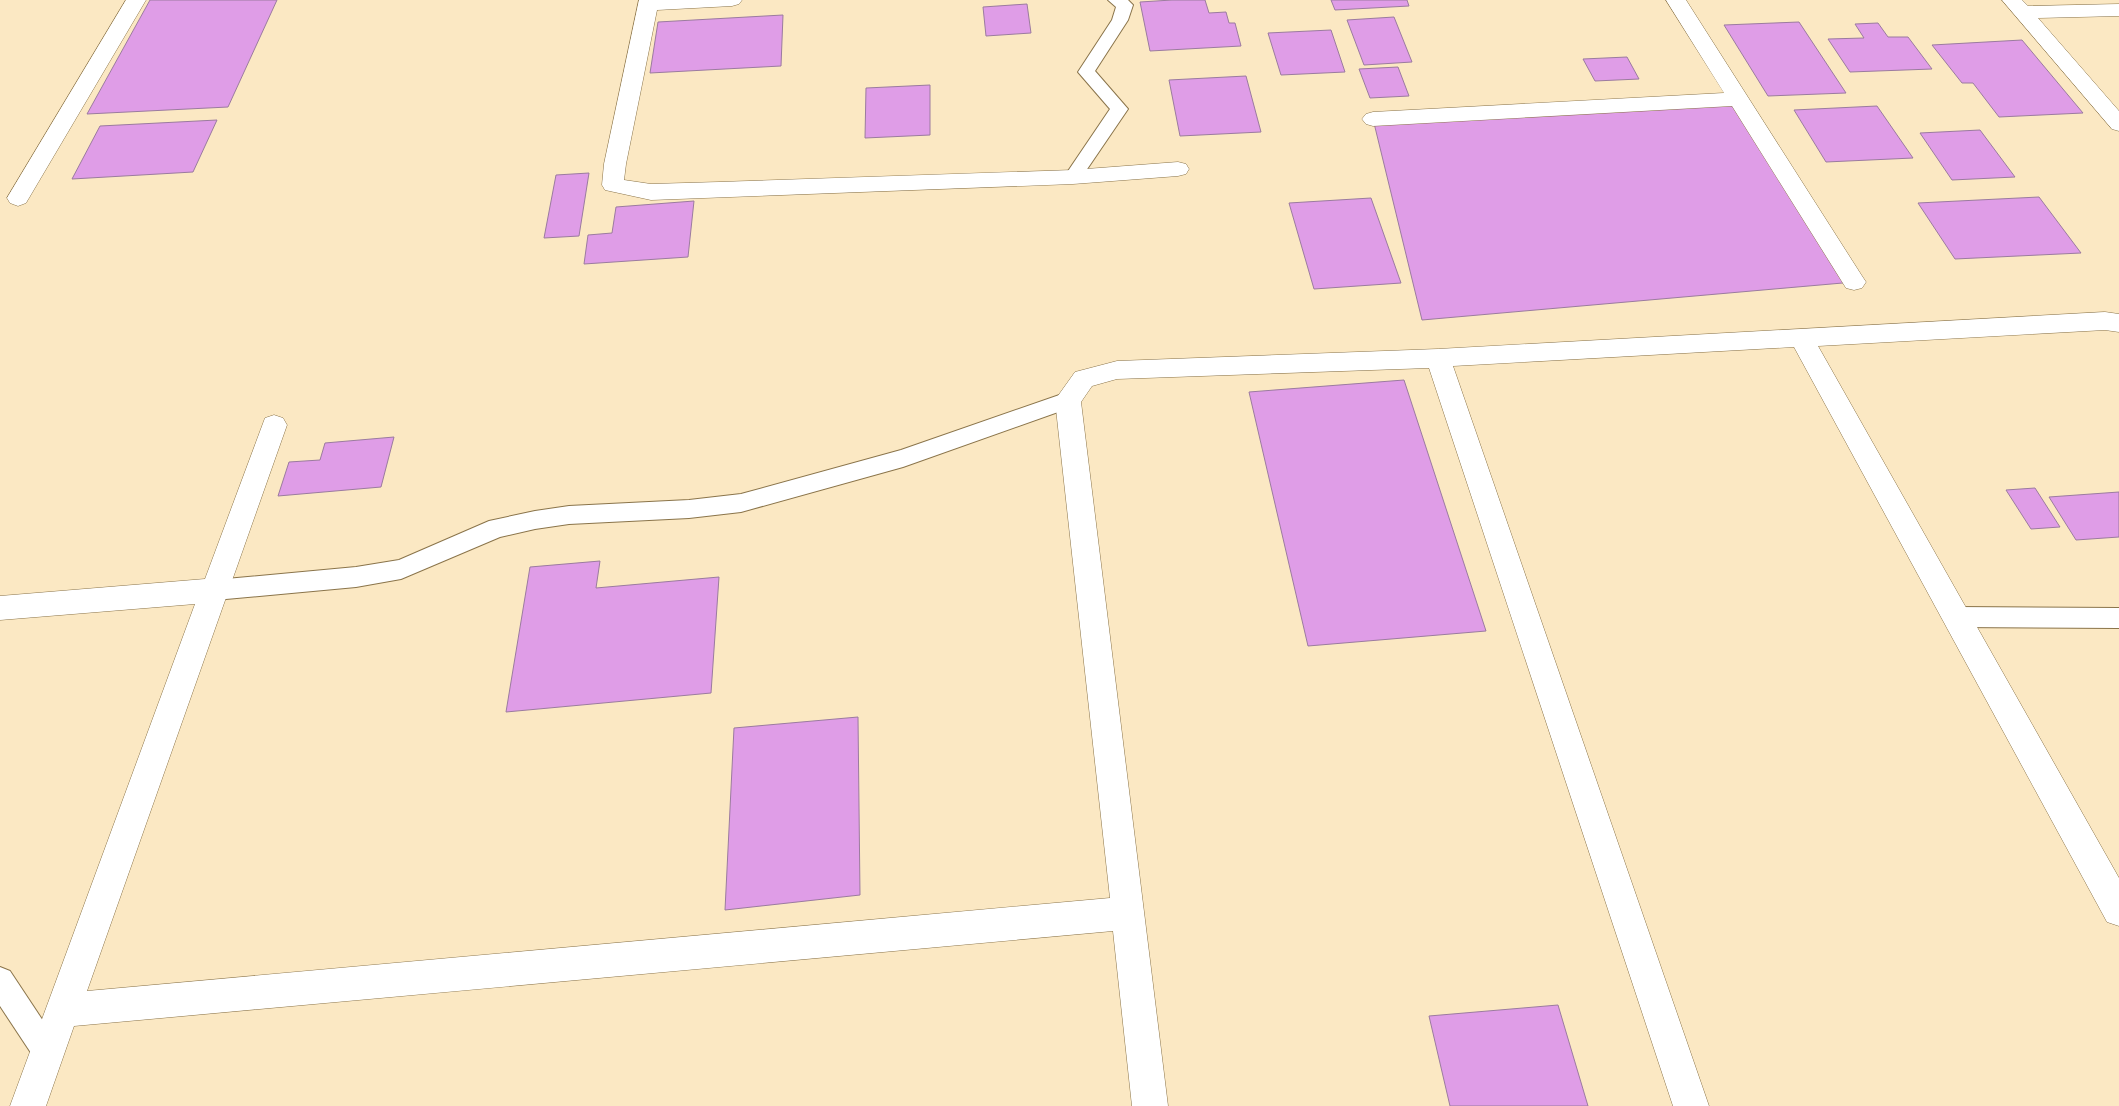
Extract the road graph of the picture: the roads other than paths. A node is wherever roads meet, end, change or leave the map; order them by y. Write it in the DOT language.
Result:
graph roads {
  1 [pos="136,0"];
  2 [pos="732,0"];
  3 [pos="1116,0"];
  4 [pos="1676,0"];
  5 [pos="648,2"];
  6 [pos="2017,6"];
  7 [pos="2119,10"];
  8 [pos="1737,99"];
  9 [pos="1373,119"];
  10 [pos="2119,124"];
  11 [pos="1178,169"];
  12 [pos="1073,177"];
  13 [pos="18,198"];
  14 [pos="1854,282"];
  15 [pos="2119,322"];
  16 [pos="1801,338"];
  17 [pos="1438,358"];
  18 [pos="1068,400"];
  19 [pos="274,425"];
  20 [pos="215,590"];
  21 [pos="0,608"];
  22 [pos="1956,617"];
  23 [pos="2119,618"];
  24 [pos="2119,910"];
  25 [pos="1128,913"];
  26 [pos="0,981"];
  27 [pos="62,1010"];
  28 [pos="47,1052"];
  29 [pos="28,1106"];
  30 [pos="1150,1106"];
  31 [pos="1691,1106"];
  1 -- 13 [label="street"];
  2 -- 5 [label="street"];
  3 -- 12 [label="lane"];
  4 -- 8 [label="street"];
  5 -- 12 [label="street"];
  6 -- 7 [label="street"];
  6 -- 10 [label="street"];
  8 -- 9 [label="street"];
  8 -- 14 [label="street"];
  11 -- 12 [label="street"];
  15 -- 16 [label="street"];
  16 -- 17 [label="street"];
  16 -- 22 [label="street"];
  17 -- 18 [label="street"];
  17 -- 31 [label="street"];
  18 -- 20 [label="lane"];
  18 -- 25 [label="street"];
  19 -- 20 [label="street"];
  20 -- 21 [label="street"];
  20 -- 27 [label="street"];
  22 -- 23 [label="lane"];
  22 -- 24 [label="street"];
  25 -- 27 [label="street"];
  25 -- 30 [label="street"];
  26 -- 28 [label="lane"];
  27 -- 28 [label="street"];
  28 -- 29 [label="street"];
}
